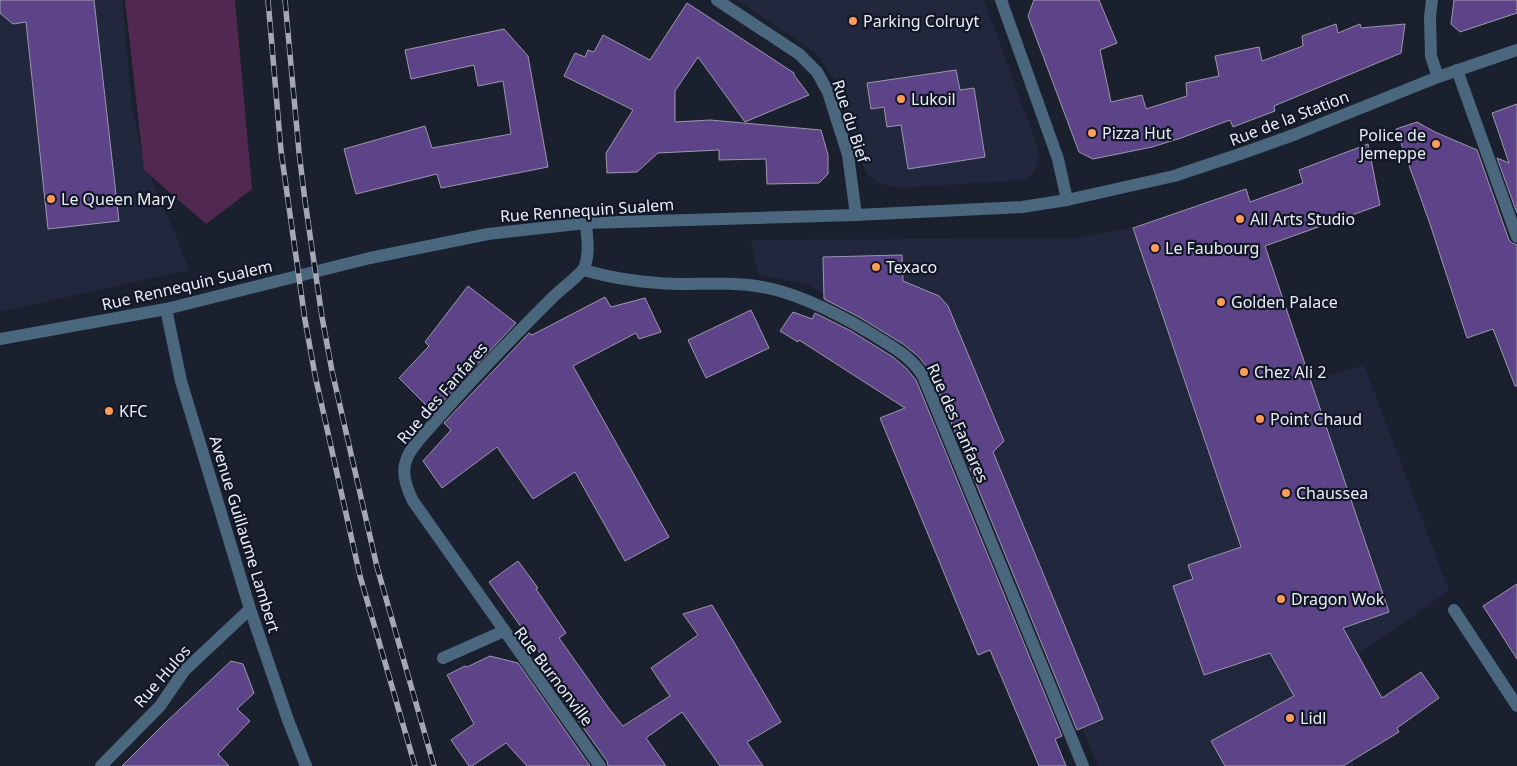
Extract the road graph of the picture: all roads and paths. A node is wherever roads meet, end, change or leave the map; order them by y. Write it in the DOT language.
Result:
graph roads {
  1 [pos="717,0"];
  2 [pos="1001,0"];
  3 [pos="1432,0"];
  4 [pos="1517,50"];
  5 [pos="1457,70"];
  6 [pos="1438,77"];
  7 [pos="1067,200"];
  8 [pos="856,215"];
  9 [pos="586,223"];
  10 [pos="1517,237"];
  11 [pos="584,270"];
  12 [pos="166,309"];
  13 [pos="0,339"];
  14 [pos="250,609"];
  15 [pos="1454,610"];
  16 [pos="504,631"];
  17 [pos="443,658"];
  18 [pos="1517,706"];
  19 [pos="101,766"];
  20 [pos="306,766"];
  21 [pos="600,766"];
  22 [pos="1083,766"];
  1 -- 8 [label="street, Rue du Bief"];
  2 -- 7 [label="street"];
  3 -- 6 [label="street"];
  4 -- 5 [label="street, Rue de la Station"];
  5 -- 6 [label="street, Rue de la Station"];
  5 -- 10 [label="street"];
  6 -- 7 [label="street, Rue de la Station"];
  7 -- 8 [label="street, Rue Rennequin Sualem"];
  8 -- 9 [label="street, Rue Rennequin Sualem"];
  9 -- 11 [label="street"];
  9 -- 12 [label="street, Rue Rennequin Sualem"];
  11 -- 16 [label="street, Rue des Fanfares"];
  11 -- 22 [label="street, Rue des Fanfares"];
  12 -- 13 [label="street, Rue Rennequin Sualem"];
  12 -- 14 [label="street, Avenue Guillaume Lambert"];
  14 -- 19 [label="street, Rue Hulos"];
  14 -- 20 [label="street, Avenue Guillaume Lambert"];
  15 -- 18 [label="street"];
  16 -- 17 [label="street, Rue Burnonville"];
  16 -- 21 [label="street, Rue Burnonville"];
}
